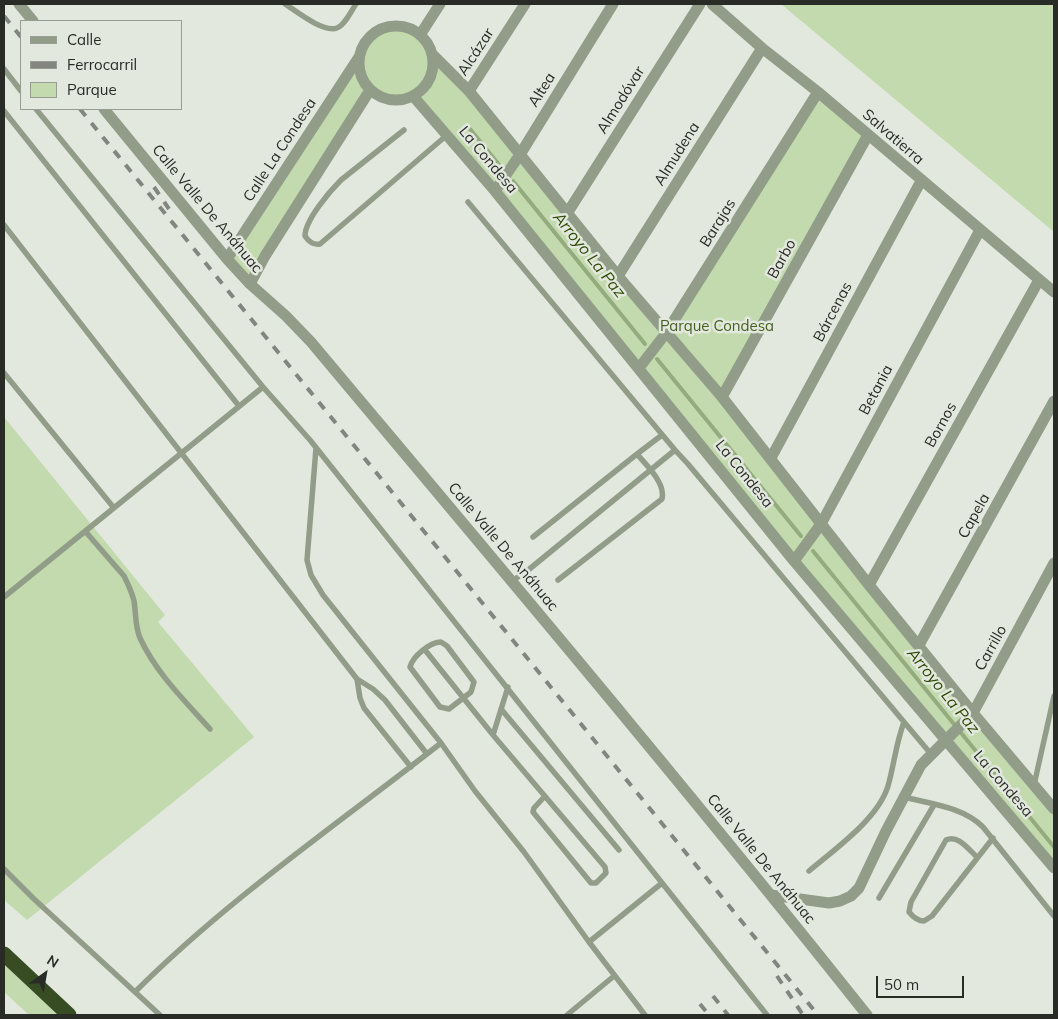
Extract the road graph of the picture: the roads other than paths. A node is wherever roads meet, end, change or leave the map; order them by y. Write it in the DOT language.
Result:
graph roads {
  1 [pos="285,4"];
  2 [pos="356,4"];
  3 [pos="440,4"];
  4 [pos="525,4"];
  5 [pos="612,4"];
  6 [pos="700,4"];
  7 [pos="712,4"];
  8 [pos="21,5"];
  9 [pos="32,20"];
  10 [pos="420,35"];
  11 [pos="762,48"];
  12 [pos="432,54"];
  13 [pos="359,57"];
  14 [pos="4,69"];
  15 [pos="20,90"];
  16 [pos="370,90"];
  17 [pos="469,91"];
  18 [pos="818,92"];
  19 [pos="413,96"];
  20 [pos="37,110"];
  21 [pos="105,110"];
  22 [pos="4,111"];
  23 [pos="404,130"];
  24 [pos="447,135"];
  25 [pos="868,135"];
  26 [pos="521,153"];
  27 [pos="921,181"];
  28 [pos="495,191"];
  29 [pos="468,202"];
  30 [pos="568,212"];
  31 [pos="4,225"];
  32 [pos="980,230"];
  33 [pos="227,259"];
  34 [pos="618,276"];
  35 [pos="1039,280"];
  36 [pos="250,284"];
  37 [pos="1054,292"];
  38 [pos="666,334"];
  39 [pos="639,368"];
  40 [pos="4,373"];
  41 [pos="263,387"];
  42 [pos="722,397"];
  43 [pos="1054,400"];
  44 [pos="239,406"];
  45 [pos="662,436"];
  46 [pos="316,448"];
  47 [pos="675,450"];
  48 [pos="182,453"];
  49 [pos="637,454"];
  50 [pos="771,458"];
  51 [pos="651,470"];
  52 [pos="114,508"];
  53 [pos="821,524"];
  54 [pos="85,531"];
  55 [pos="533,537"];
  56 [pos="794,561"];
  57 [pos="1054,563"];
  58 [pos="558,580"];
  59 [pos="512,581"];
  60 [pos="869,585"];
  61 [pos="4,597"];
  62 [pos="919,645"];
  63 [pos="425,650"];
  64 [pos="357,679"];
  65 [pos="508,687"];
  66 [pos="1054,696"];
  67 [pos="463,698"];
  68 [pos="501,709"];
  69 [pos="971,715"];
  70 [pos="904,722"];
  71 [pos="210,729"];
  72 [pos="493,735"];
  73 [pos="948,738"];
  74 [pos="441,743"];
  75 [pos="428,754"];
  76 [pos="931,754"];
  77 [pos="411,767"];
  78 [pos="1034,785"];
  79 [pos="545,796"];
  80 [pos="904,797"];
  81 [pos="934,804"];
  82 [pos="1054,809"];
  83 [pos="993,838"];
  84 [pos="619,850"];
  85 [pos="977,857"];
  86 [pos="1054,868"];
  87 [pos="4,869"];
  88 [pos="809,871"];
  89 [pos="662,883"];
  90 [pos="771,896"];
  91 [pos="879,898"];
  92 [pos="1054,916"];
  93 [pos="589,942"];
  94 [pos="4,954"];
  95 [pos="614,976"];
  96 [pos="135,992"];
  97 [pos="69,1015"];
  98 [pos="160,1015"];
  99 [pos="567,1015"];
  100 [pos="645,1015"];
  101 [pos="767,1015"];
  102 [pos="867,1015"];
  1 -- 2 [label="lane"];
  3 -- 10 [label="street"];
  4 -- 17 [label="street, Alcázar"];
  5 -- 26 [label="street, Altea"];
  6 -- 30 [label="street, Almodóvar"];
  7 -- 11 [label="street, Salvatierra"];
  8 -- 9 [label="street"];
  10 -- 12 [label="street"];
  10 -- 13 [label="street"];
  11 -- 18 [label="street, Salvatierra"];
  11 -- 34 [label="street, Almudena"];
  12 -- 17 [label="street, La Condesa"];
  12 -- 19 [label="street"];
  13 -- 16 [label="street"];
  13 -- 33 [label="street, Calle La Condesa"];
  14 -- 15 [label="lane"];
  16 -- 19 [label="street"];
  16 -- 36 [label="street"];
  17 -- 26 [label="street, La Condesa"];
  18 -- 25 [label="street, Salvatierra"];
  18 -- 38 [label="street, Barajas"];
  19 -- 24 [label="street, La Condesa"];
  20 -- 41 [label="lane"];
  21 -- 33 [label="street, Calle Valle De Anáhuac"];
  22 -- 44 [label="lane"];
  23 -- 24 [label="lane"];
  24 -- 28 [label="street, La Condesa"];
  25 -- 27 [label="street, Salvatierra"];
  25 -- 42 [label="street, Barbo"];
  26 -- 28 [label="street, Altea"];
  26 -- 30 [label="street, La Condesa"];
  27 -- 32 [label="street, Salvatierra"];
  27 -- 50 [label="street, Bárcenas"];
  28 -- 39 [label="street, La Condesa"];
  29 -- 45 [label="lane"];
  30 -- 34 [label="street, La Condesa"];
  31 -- 48 [label="lane"];
  32 -- 35 [label="street, Salvatierra"];
  32 -- 53 [label="street, Betania"];
  33 -- 36 [label="street, Calle Valle De Anáhuac"];
  34 -- 38 [label="street, La Condesa"];
  35 -- 37 [label="street, Salvatierra"];
  35 -- 60 [label="street, Bornos"];
  36 -- 59 [label="street, Calle Valle De Anáhuac"];
  38 -- 39 [label="street, Barajas"];
  38 -- 42 [label="street, La Condesa"];
  39 -- 56 [label="street, La Condesa"];
  40 -- 52 [label="lane"];
  41 -- 44 [label="lane"];
  41 -- 46 [label="lane"];
  42 -- 50 [label="street, La Condesa"];
  43 -- 62 [label="street, Capela"];
  44 -- 48 [label="lane"];
  45 -- 47 [label="lane"];
  45 -- 49 [label="lane"];
  46 -- 65 [label="lane"];
  46 -- 74 [label="lane"];
  47 -- 51 [label="lane"];
  47 -- 70 [label="lane"];
  48 -- 52 [label="lane"];
  48 -- 64 [label="lane"];
  49 -- 51 [label="lane"];
  49 -- 55 [label="lane"];
  50 -- 53 [label="street, La Condesa"];
  51 -- 58 [label="lane"];
  51 -- 59 [label="lane"];
  52 -- 54 [label="lane"];
  53 -- 56 [label="street, Betania"];
  53 -- 60 [label="street, La Condesa"];
  54 -- 61 [label="lane"];
  54 -- 71 [label="lane"];
  56 -- 73 [label="street, La Condesa"];
  57 -- 69 [label="street, Carrillo"];
  59 -- 90 [label="street, Calle Valle De Anáhuac"];
  60 -- 62 [label="street, La Condesa"];
  62 -- 69 [label="street, La Condesa"];
  63 -- 67 [label="lane"];
  63 -- 67 [label="lane"];
  63 -- 67 [label="lane"];
  64 -- 75 [label="lane"];
  64 -- 77 [label="lane"];
  65 -- 68 [label="lane"];
  65 -- 89 [label="lane"];
  66 -- 78 [label="lane"];
  67 -- 72 [label="lane"];
  68 -- 72 [label="lane"];
  68 -- 84 [label="lane"];
  69 -- 73 [label="street, Carrillo"];
  69 -- 78 [label="street, La Condesa"];
  70 -- 76 [label="lane"];
  70 -- 88 [label="lane"];
  72 -- 79 [label="lane"];
  73 -- 76 [label="street, Carrillo"];
  73 -- 86 [label="street, La Condesa"];
  74 -- 75 [label="lane"];
  74 -- 93 [label="lane"];
  75 -- 77 [label="lane"];
  76 -- 80 [label="street, Carrillo"];
  77 -- 96 [label="lane"];
  78 -- 82 [label="street, La Condesa"];
  79 -- 79 [label="lane"];
  80 -- 81 [label="lane"];
  80 -- 90 [label="street, Carrillo"];
  81 -- 83 [label="lane"];
  81 -- 91 [label="lane"];
  83 -- 85 [label="lane"];
  83 -- 92 [label="lane"];
  85 -- 85 [label="lane"];
  87 -- 96 [label="lane"];
  89 -- 93 [label="lane"];
  89 -- 101 [label="lane"];
  90 -- 102 [label="street, Calle Valle De Anáhuac"];
  93 -- 95 [label="lane"];
  94 -- 97 [label="highway"];
  95 -- 99 [label="lane"];
  95 -- 100 [label="lane"];
  96 -- 98 [label="lane"];
}
